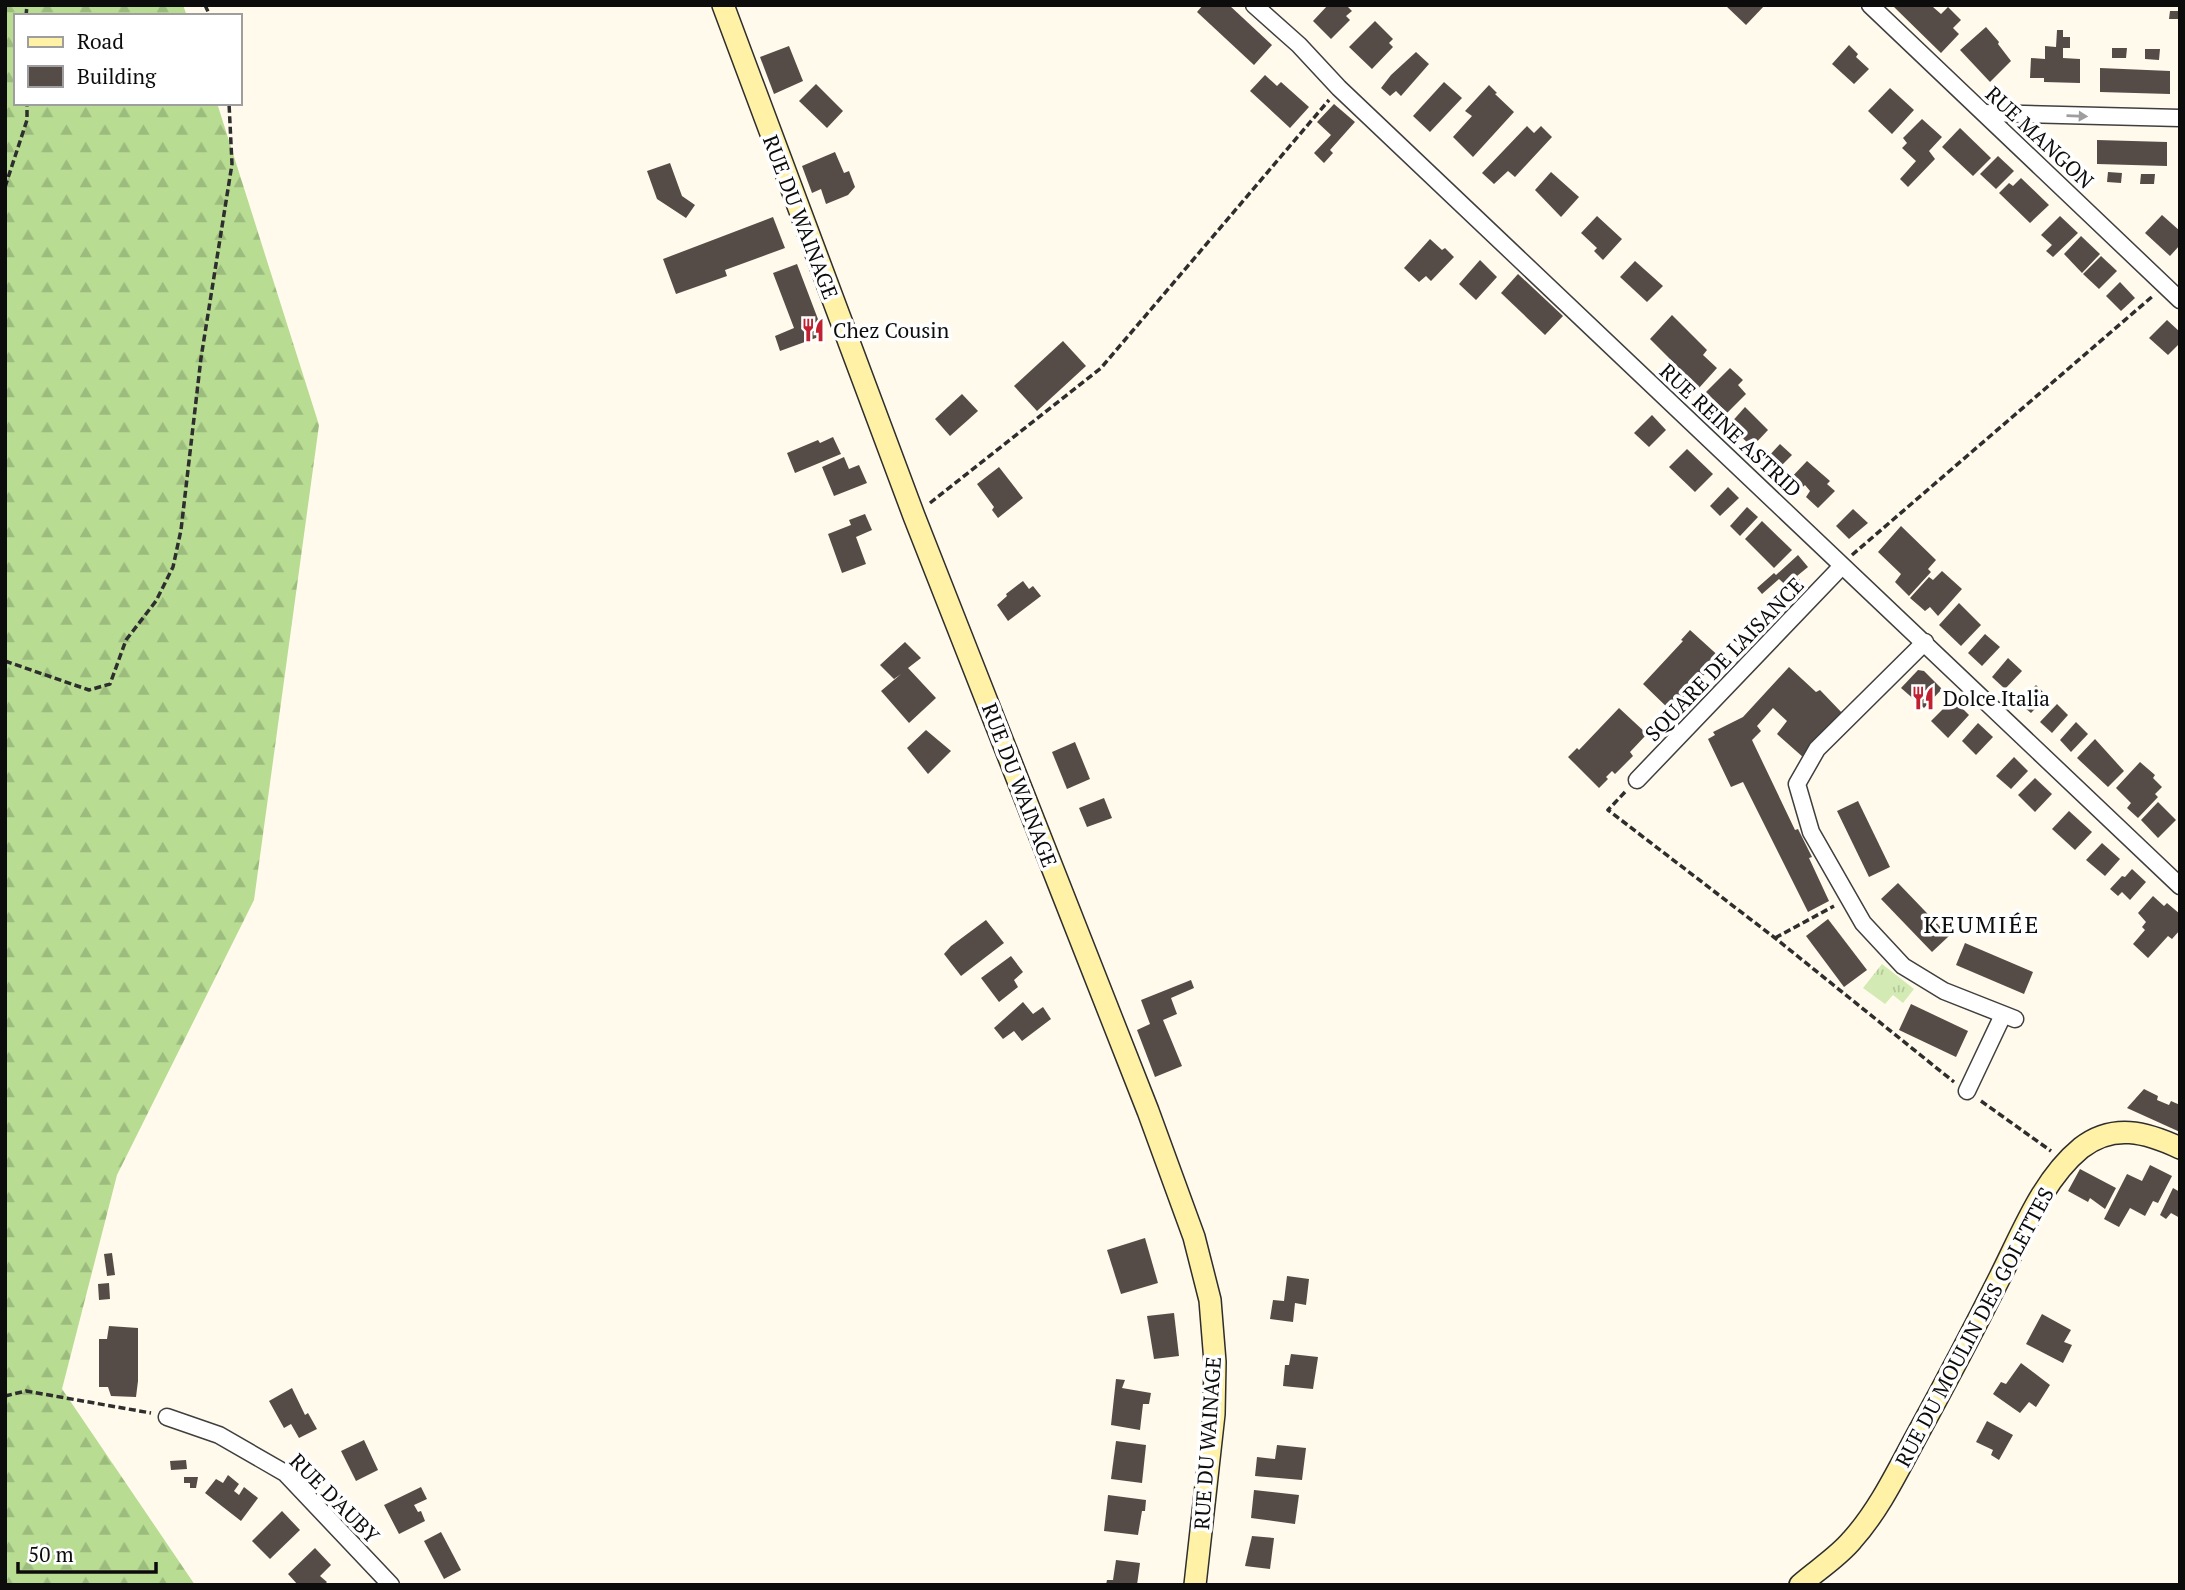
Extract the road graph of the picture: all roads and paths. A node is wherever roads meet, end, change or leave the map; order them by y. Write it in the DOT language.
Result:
graph roads {
  1 [pos="723,5"];
  2 [pos="1254,5"];
  3 [pos="1870,5"];
  4 [pos="1339,88"];
  5 [pos="27,105"];
  6 [pos="229,105"];
  7 [pos="1984,113"];
  8 [pos="2180,118"];
  9 [pos="5,187"];
  10 [pos="2165,286"];
  11 [pos="2180,300"];
  12 [pos="914,516"];
  13 [pos="1847,560"];
  14 [pos="1925,642"];
  15 [pos="5,661"];
  16 [pos="1637,780"];
  17 [pos="2180,886"];
  18 [pos="1848,898"];
  19 [pos="1774,939"];
  20 [pos="1967,1091"];
  21 [pos="2180,1148"];
  22 [pos="2067,1162"];
  23 [pos="5,1396"];
  24 [pos="167,1417"];
  25 [pos="391,1585"];
  26 [pos="1195,1585"];
  27 [pos="1800,1585"];
  1 -- 12 [label="main road, RUE DU WAINAGE"];
  2 -- 4 [label="street, RUE REINE ASTRID"];
  3 -- 7 [label="street, RUE MANGON"];
  4 -- 12 [label="path"];
  4 -- 13 [label="street, RUE REINE ASTRID"];
  5 -- 9 [label="path"];
  6 -- 15 [label="path"];
  7 -- 8 [label="street, one-way"];
  7 -- 10 [label="street, RUE MANGON"];
  10 -- 11 [label="street, RUE MANGON"];
  10 -- 13 [label="path"];
  12 -- 26 [label="main road, RUE DU WAINAGE"];
  13 -- 14 [label="street, RUE REINE ASTRID"];
  13 -- 16 [label="street, SQUARE DE L'AISANCE"];
  14 -- 17 [label="street, RUE REINE ASTRID"];
  14 -- 18 [label="street"];
  16 -- 19 [label="path"];
  18 -- 19 [label="path"];
  18 -- 20 [label="street"];
  19 -- 20 [label="path"];
  20 -- 22 [label="path"];
  21 -- 22 [label="main road, RUE DU MOULIN DES GOLETTES"];
  22 -- 27 [label="main road, RUE DU MOULIN DES GOLETTES"];
  23 -- 24 [label="path"];
  24 -- 25 [label="street, RUE D'AUBY"];
}
